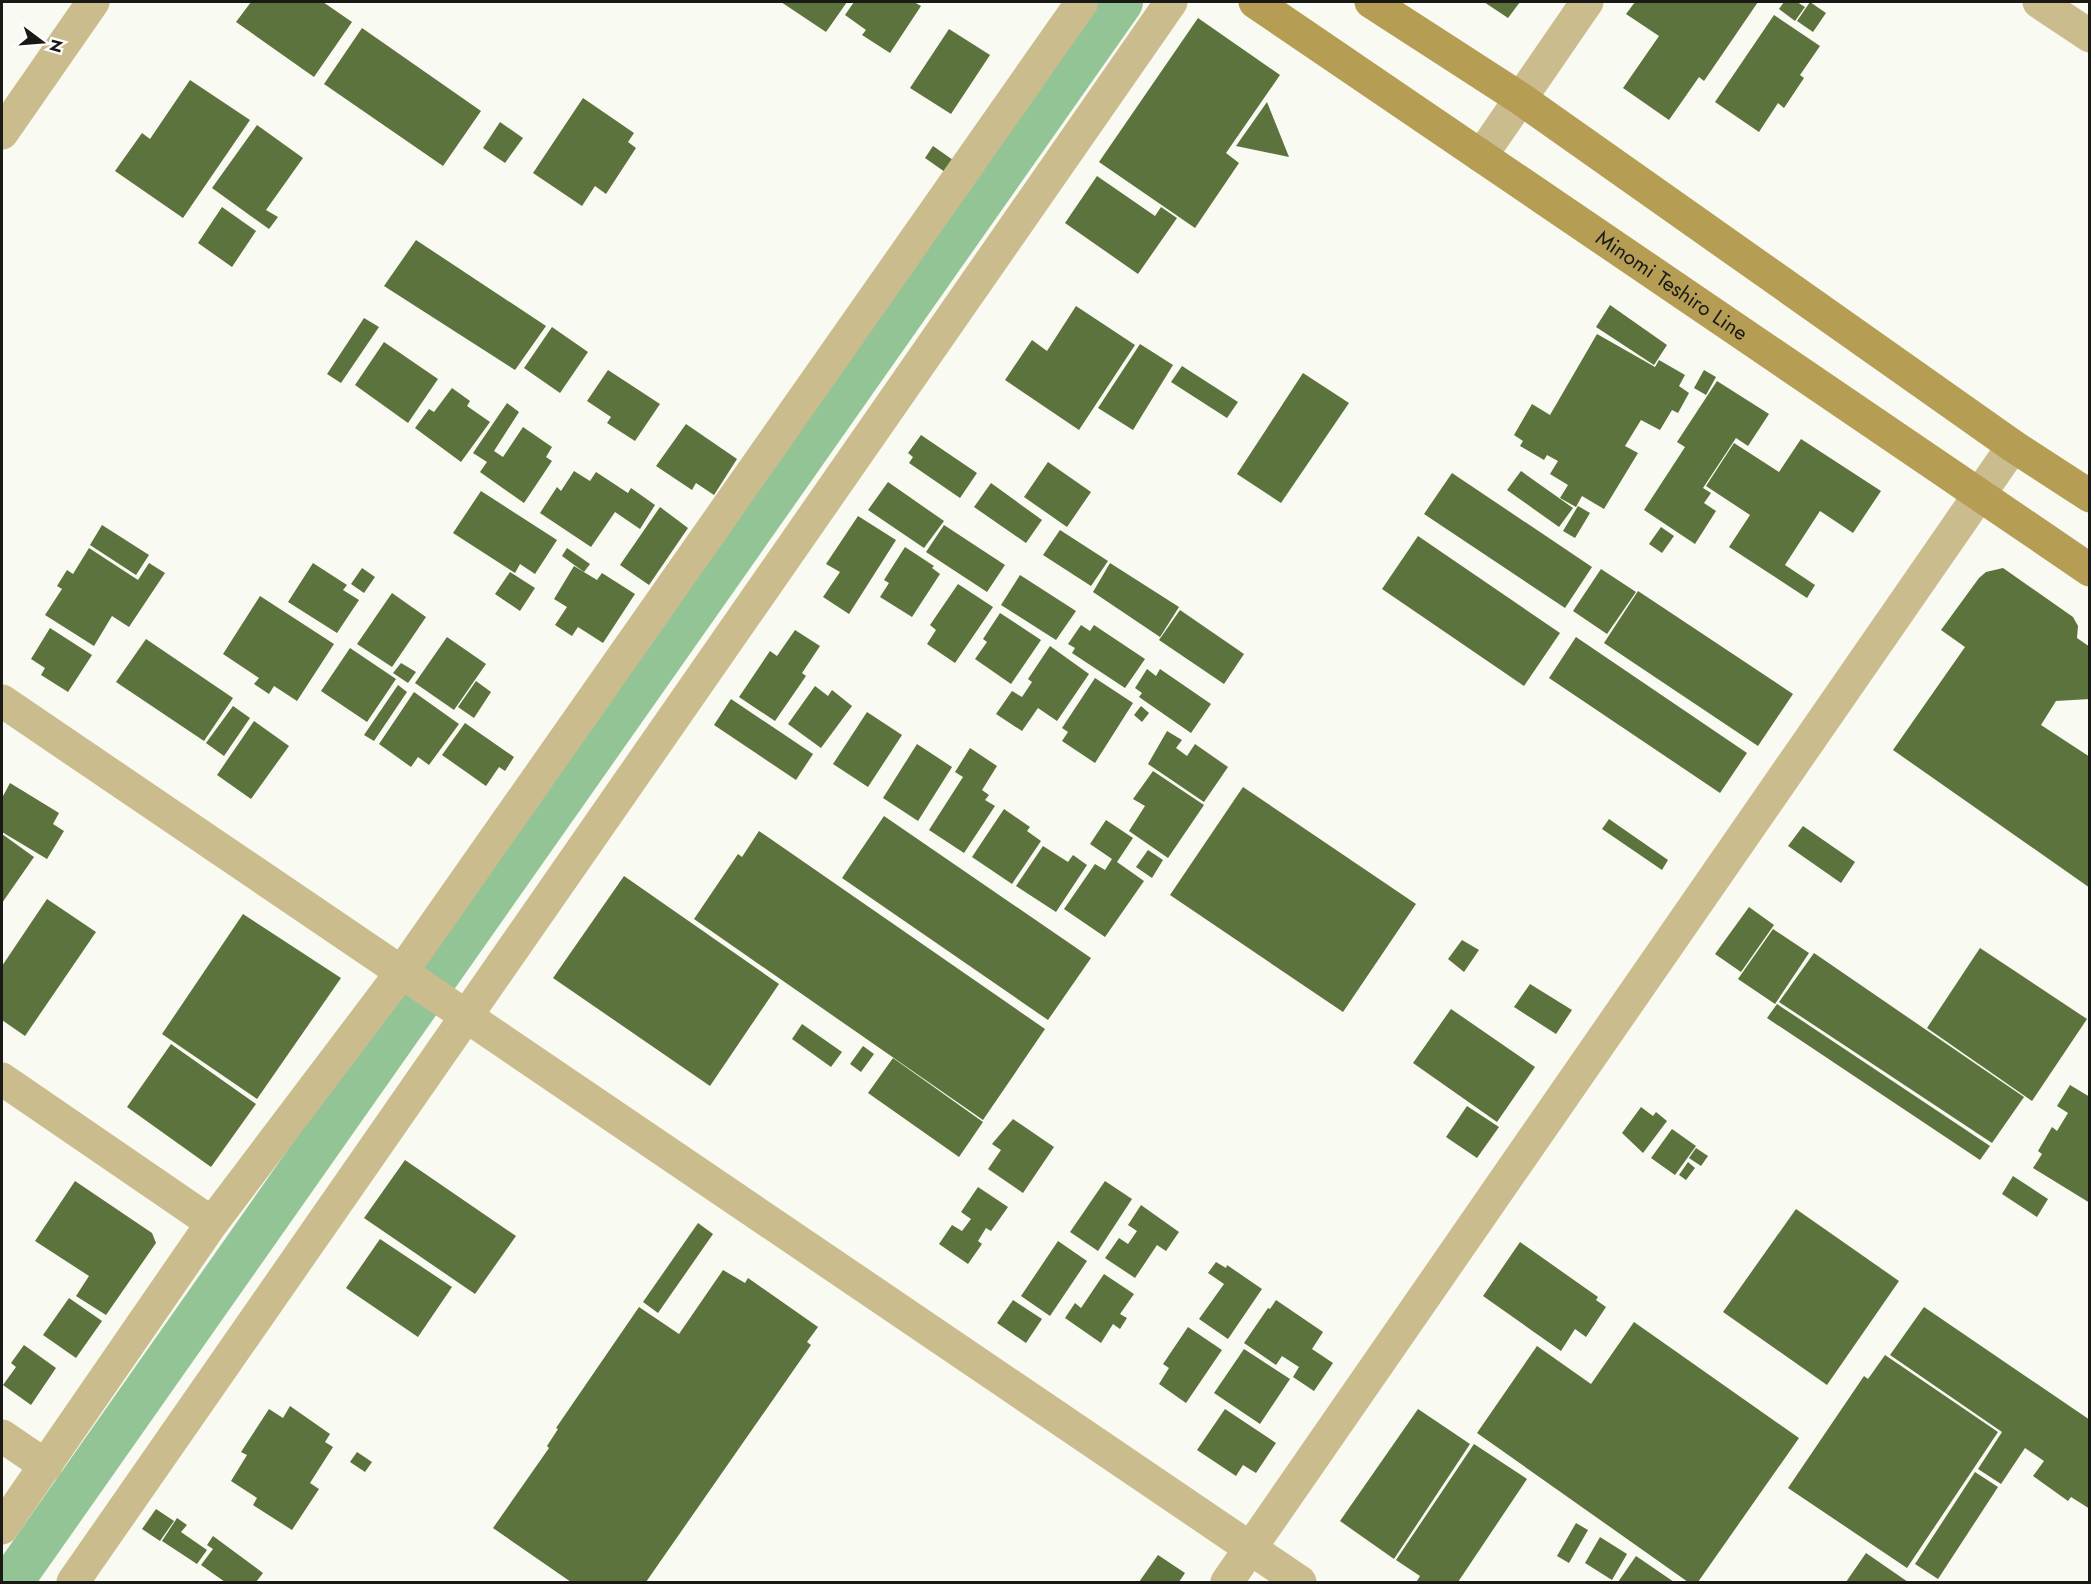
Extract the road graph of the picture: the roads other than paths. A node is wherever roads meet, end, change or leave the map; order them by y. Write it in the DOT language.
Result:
graph roads {
  1 [pos="93,2"];
  2 [pos="1082,2"];
  3 [pos="1171,2"];
  4 [pos="1255,2"];
  5 [pos="1371,2"];
  6 [pos="1587,2"];
  7 [pos="2039,2"];
  8 [pos="2090,36"];
  9 [pos="1521,99"];
  10 [pos="2,133"];
  11 [pos="1481,156"];
  12 [pos="2013,446"];
  13 [pos="1979,495"];
  14 [pos="2090,496"];
  15 [pos="2090,570"];
  16 [pos="2,701"];
  17 [pos="405,976"];
  18 [pos="460,1011"];
  19 [pos="2,1079"];
  20 [pos="212,1223"];
  21 [pos="2,1436"];
  22 [pos="46,1466"];
  23 [pos="2,1528"];
  24 [pos="1250,1549"];
  25 [pos="73,1582"];
  26 [pos="1227,1582"];
  27 [pos="1300,1582"];
  1 -- 10 [label="street"];
  2 -- 17 [label="street"];
  3 -- 18 [label="street"];
  4 -- 11 [label="main road, Minomi Teshiro Line"];
  5 -- 9 [label="main road"];
  6 -- 9 [label="street"];
  7 -- 8 [label="street"];
  9 -- 11 [label="street"];
  9 -- 12 [label="main road"];
  11 -- 13 [label="main road, Minomi Teshiro Line"];
  12 -- 13 [label="street"];
  12 -- 14 [label="main road"];
  13 -- 15 [label="main road, Minomi Teshiro Line"];
  13 -- 24 [label="street"];
  16 -- 17 [label="street"];
  17 -- 18 [label="street"];
  17 -- 20 [label="street"];
  18 -- 24 [label="street"];
  18 -- 25 [label="street"];
  19 -- 20 [label="street"];
  20 -- 22 [label="street"];
  21 -- 22 [label="street"];
  22 -- 23 [label="street"];
  24 -- 26 [label="street"];
  24 -- 27 [label="street"];
}
